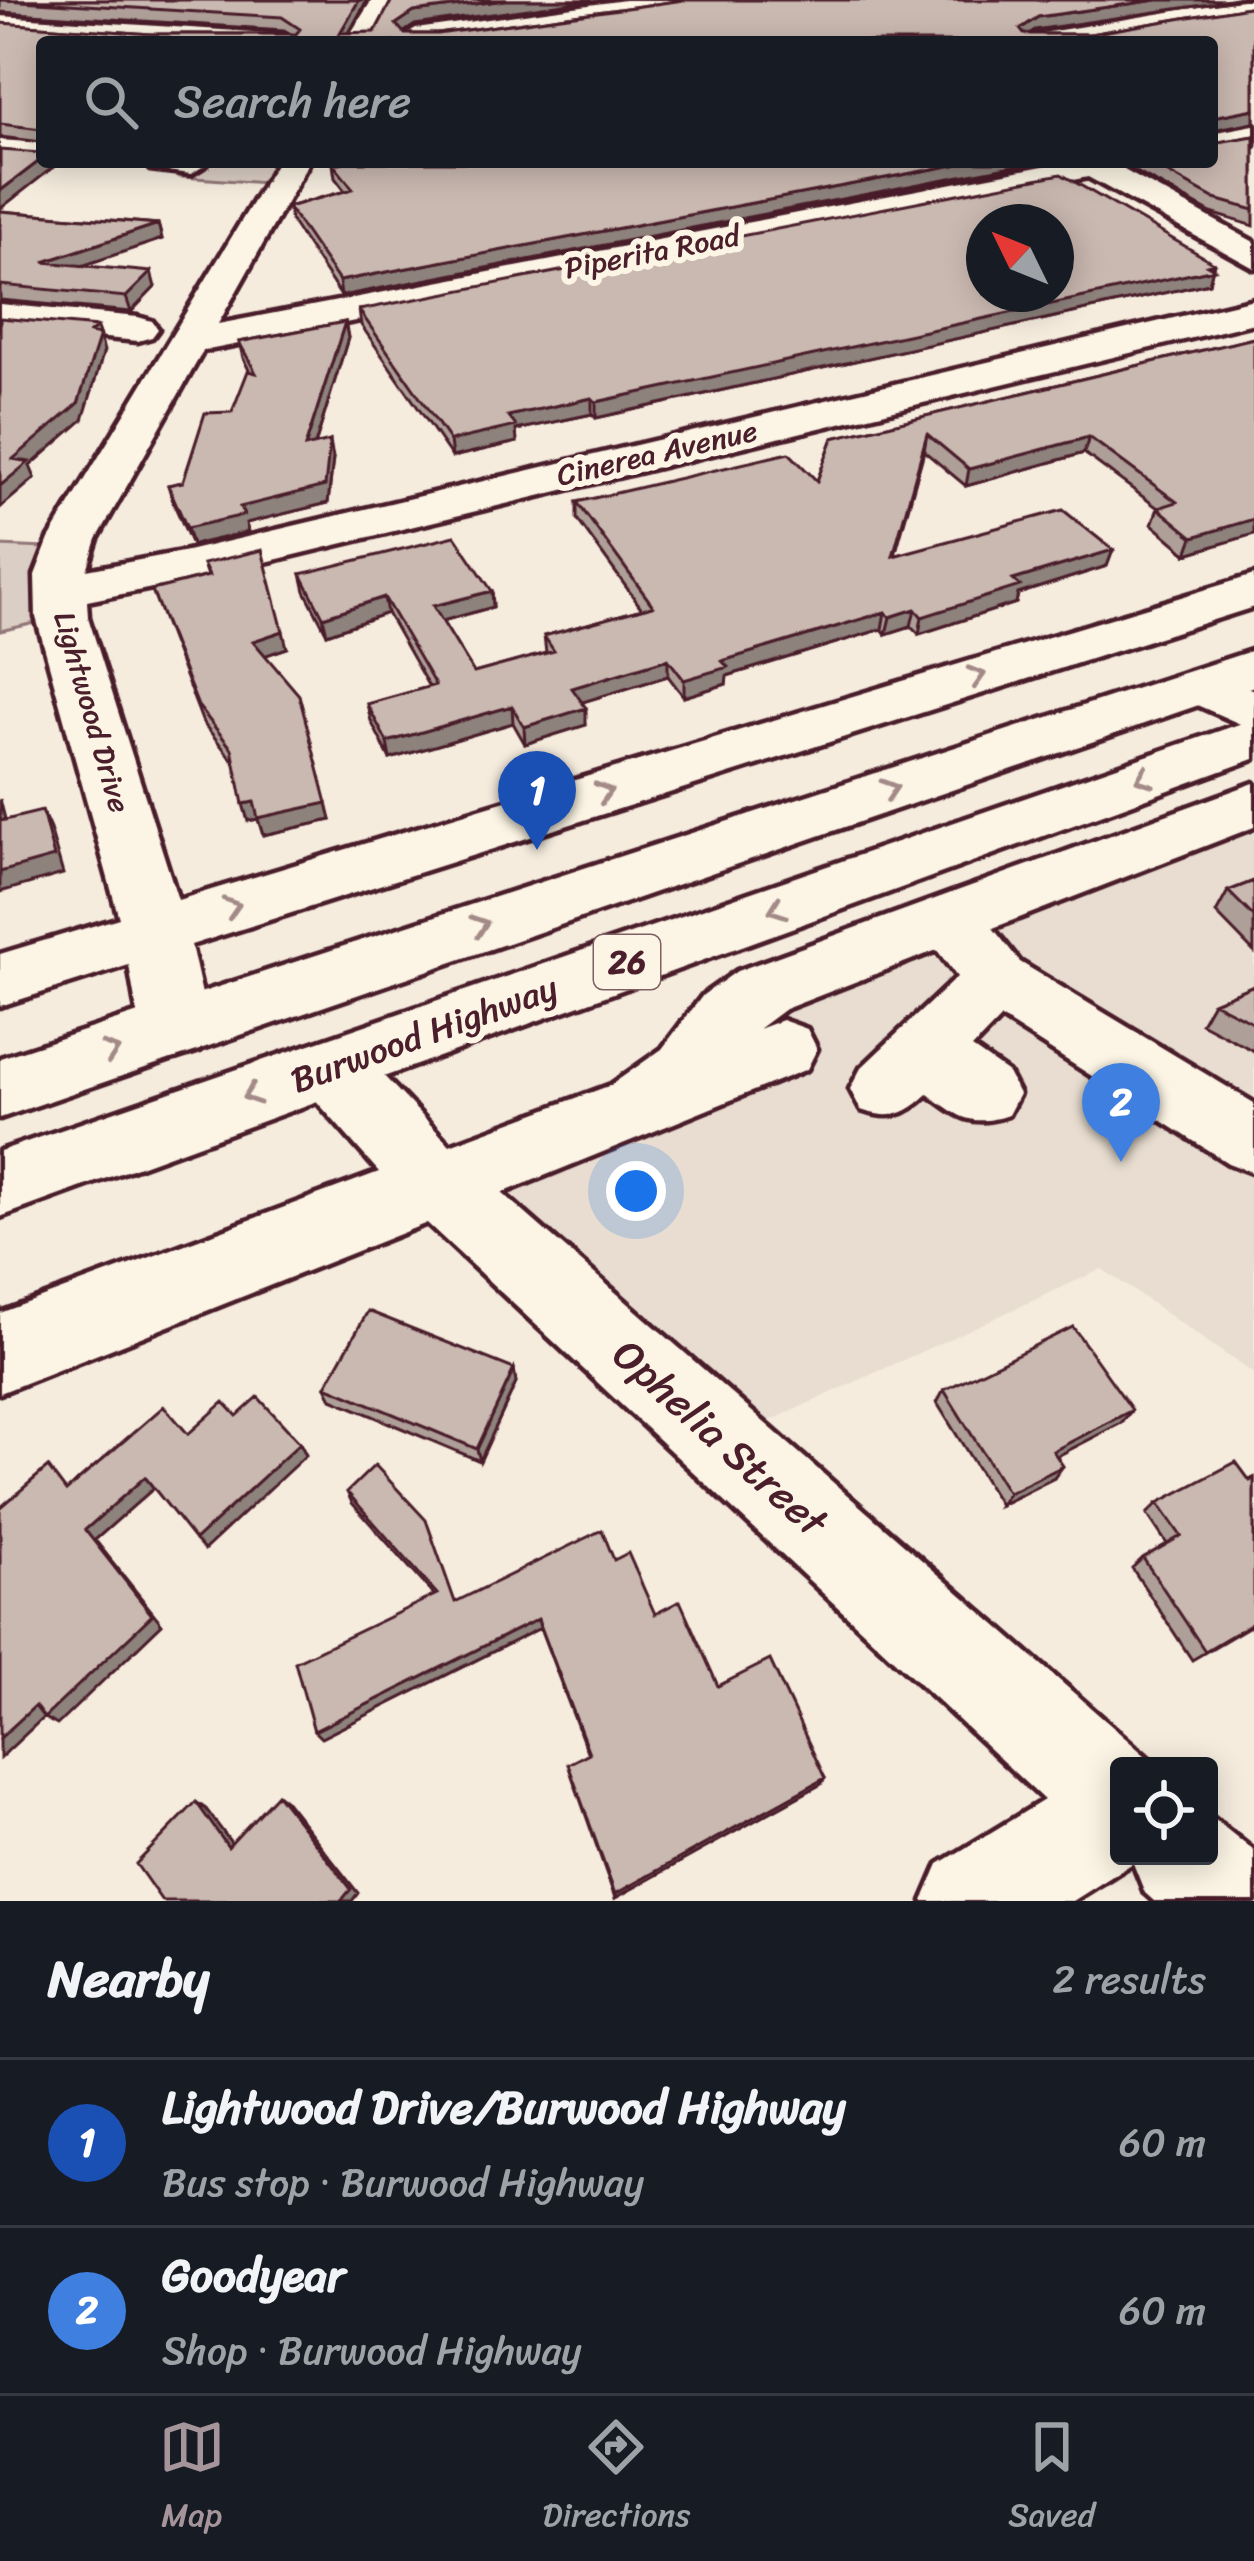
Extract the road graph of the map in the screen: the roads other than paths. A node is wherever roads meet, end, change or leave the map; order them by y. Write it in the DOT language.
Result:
graph roads {
  1 [pos="385,0"];
  2 [pos="682,0"];
  3 [pos="1254,7"];
  4 [pos="0,24"];
  5 [pos="189,36"];
  6 [pos="363,36"];
  7 [pos="423,36"];
  8 [pos="1073,36"];
  9 [pos="1254,135"];
  10 [pos="1218,142"];
  11 [pos="0,150"];
  12 [pos="36,153"];
  13 [pos="290,168"];
  14 [pos="1083,168"];
  15 [pos="1110,168"];
  16 [pos="1254,257"];
  17 [pos="1254,311"];
  18 [pos="0,316"];
  19 [pos="138,329"];
  20 [pos="189,342"];
  21 [pos="1254,590"];
  22 [pos="59,591"];
  23 [pos="1236,689"];
  24 [pos="1254,738"];
  25 [pos="1254,804"];
  26 [pos="950,917"];
  27 [pos="155,931"];
  28 [pos="0,980"];
  29 [pos="996,981"];
  30 [pos="175,1030"];
  31 [pos="782,1049"];
  32 [pos="330,1067"];
  33 [pos="0,1088"];
  34 [pos="983,1094"];
  35 [pos="637,1107"];
  36 [pos="1254,1141"];
  37 [pos="0,1184"];
  38 [pos="437,1184"];
  39 [pos="0,1353"];
  40 [pos="1110,1791"];
  41 [pos="1110,1819"];
  42 [pos="1192,1865"];
  43 [pos="976,1901"];
  44 [pos="1232,1901"];
  1 -- 6 [label="main road"];
  2 -- 7 [label="main road"];
  3 -- 8 [label="main road"];
  4 -- 5 [label="main road"];
  9 -- 10 [label="main road"];
  11 -- 12 [label="main road"];
  13 -- 20 [label="main road, Lightwood Drive"];
  14 -- 20 [label="main road, Piperita Road"];
  15 -- 16 [label="main road"];
  17 -- 22 [label="main road, Cinerea Avenue"];
  18 -- 19 [label="main road"];
  20 -- 22 [label="main road, Lightwood Drive"];
  27 -- 21 [label="main road, one-way"];
  22 -- 27 [label="main road, Lightwood Drive"];
  30 -- 23 [label="main road, 26, one-way"];
  24 -- 32 [label="main road, Burwood Highway / 26, one-way"];
  25 -- 26 [label="main road"];
  26 -- 29 [label="main road"];
  26 -- 35 [label="main road"];
  27 -- 28 [label="main road"];
  27 -- 30 [label="main road, Lightwood Drive"];
  29 -- 34 [label="main road"];
  29 -- 36 [label="main road"];
  33 -- 30 [label="main road, 26, one-way"];
  31 -- 35 [label="main road"];
  32 -- 37 [label="main road, Burwood Highway / 26, one-way"];
  32 -- 38 [label="main road, Ophelia Street"];
  35 -- 38 [label="main road"];
  38 -- 39 [label="main road"];
  38 -- 40 [label="main road, Ophelia Street"];
  41 -- 43 [label="main road"];
  42 -- 44 [label="main road"];
}
